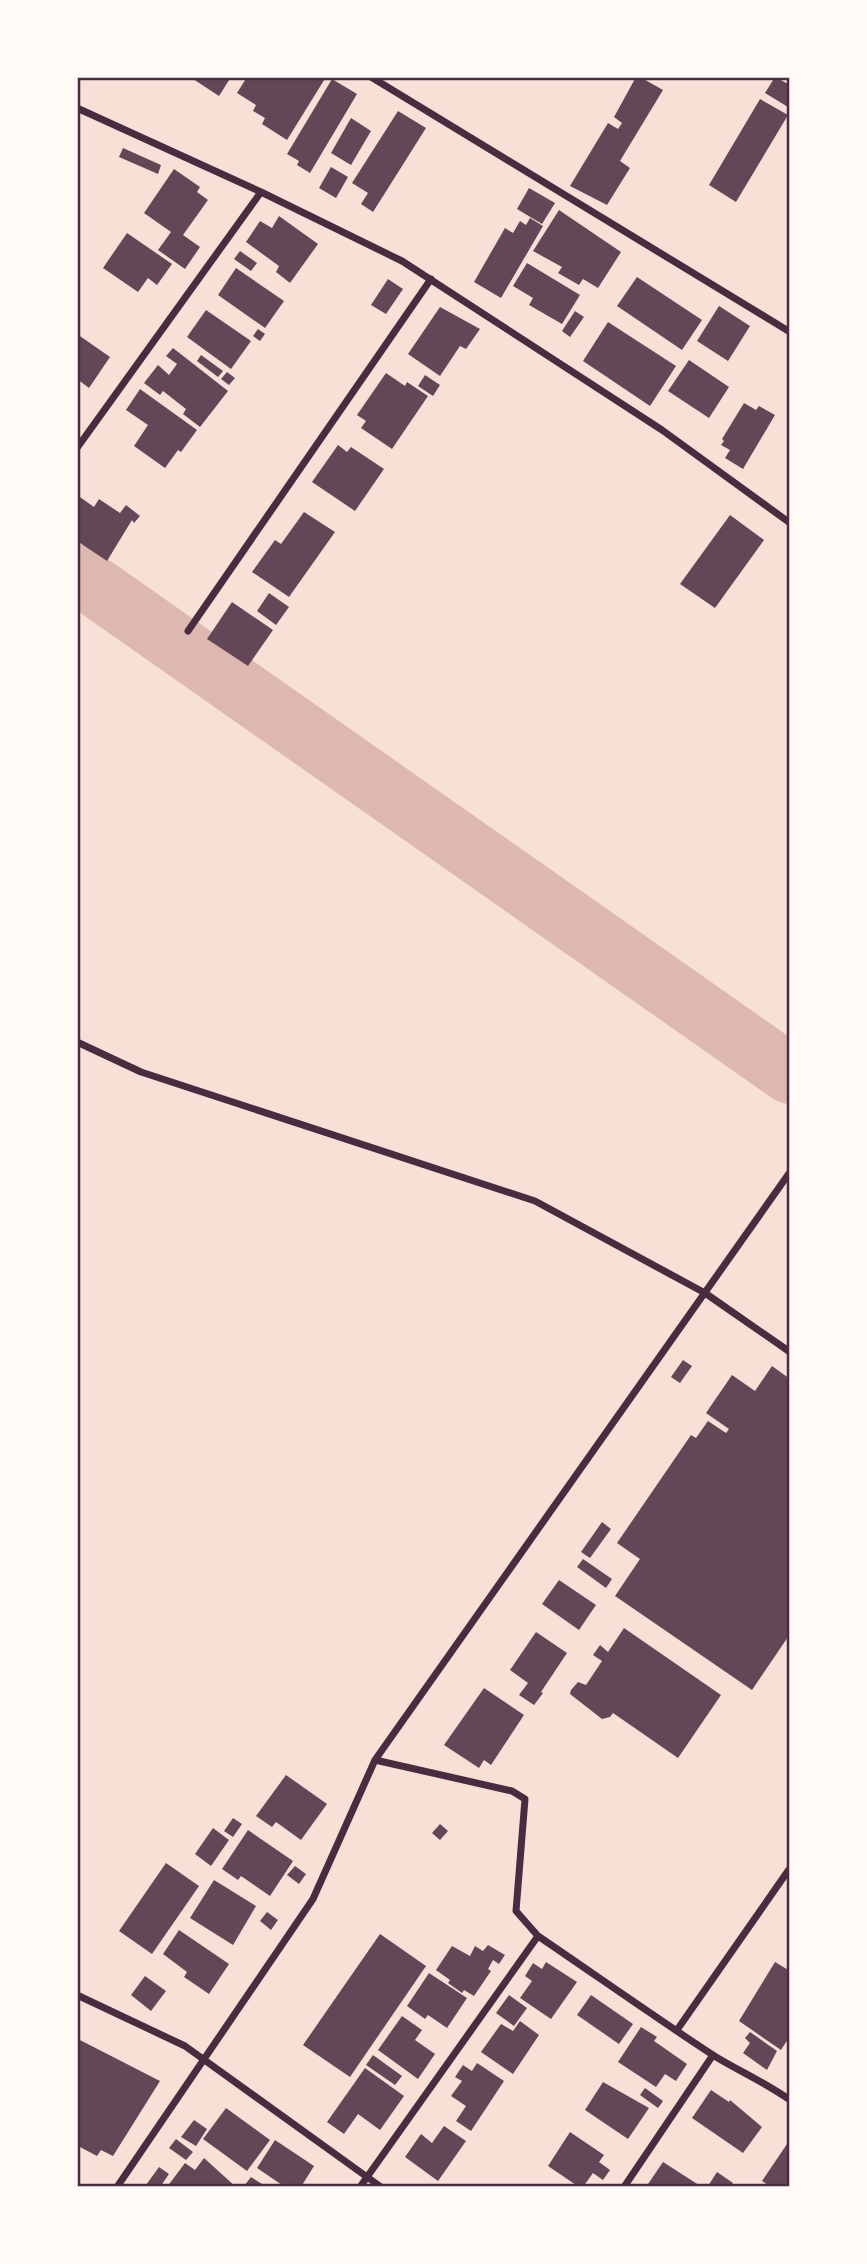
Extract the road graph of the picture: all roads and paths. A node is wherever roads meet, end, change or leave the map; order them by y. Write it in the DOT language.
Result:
graph roads {
  1 [pos="371,77"];
  2 [pos="77,108"];
  3 [pos="261,192"];
  4 [pos="431,279"];
  5 [pos="790,332"];
  6 [pos="77,448"];
  7 [pos="790,523"];
  8 [pos="188,631"];
  9 [pos="77,1042"];
  10 [pos="790,1172"];
  11 [pos="705,1293"];
  12 [pos="790,1352"];
  13 [pos="375,1760"];
  14 [pos="790,1868"];
  15 [pos="538,1936"];
  16 [pos="77,1994"];
  17 [pos="677,2031"];
  18 [pos="713,2055"];
  19 [pos="202,2059"];
  20 [pos="790,2100"];
  21 [pos="366,2178"];
  22 [pos="117,2187"];
  23 [pos="360,2187"];
  24 [pos="381,2187"];
  25 [pos="624,2187"];
  1 -- 5 [label="street"];
  2 -- 3 [label="street"];
  3 -- 4 [label="street"];
  3 -- 6 [label="street"];
  4 -- 7 [label="street"];
  4 -- 8 [label="street"];
  9 -- 11 [label="street"];
  10 -- 11 [label="street"];
  11 -- 12 [label="street"];
  11 -- 13 [label="street"];
  13 -- 15 [label="street"];
  13 -- 19 [label="street"];
  14 -- 17 [label="street"];
  15 -- 17 [label="street"];
  15 -- 21 [label="street"];
  16 -- 19 [label="street"];
  17 -- 18 [label="street"];
  18 -- 20 [label="street"];
  18 -- 25 [label="street"];
  19 -- 21 [label="street"];
  19 -- 22 [label="street"];
  21 -- 23 [label="street"];
  21 -- 24 [label="street"];
}
